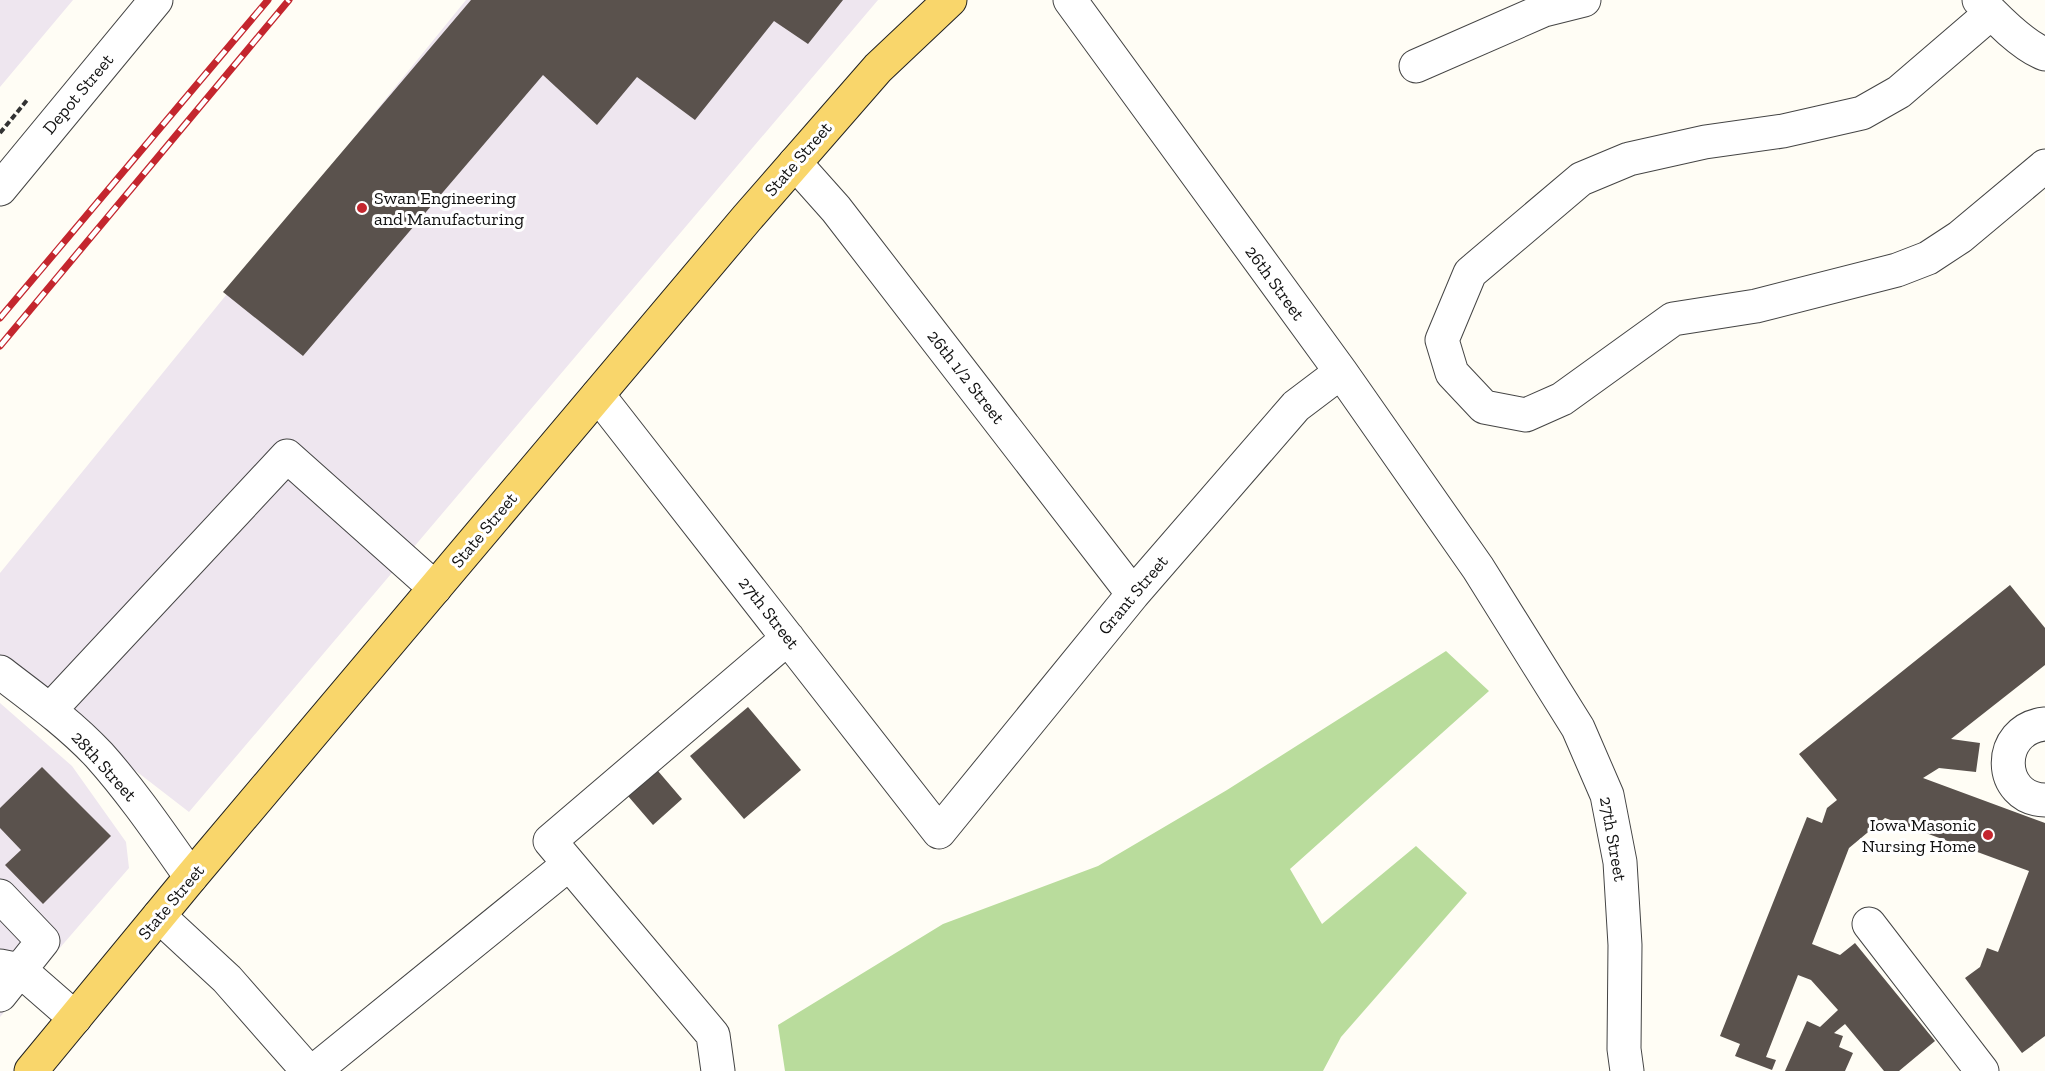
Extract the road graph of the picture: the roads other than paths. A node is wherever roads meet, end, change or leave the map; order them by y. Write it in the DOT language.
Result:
graph roads {
  1 [pos="156,0"];
  2 [pos="950,0"];
  3 [pos="1070,0"];
  4 [pos="1584,0"];
  5 [pos="1985,6"];
  6 [pos="2045,54"];
  7 [pos="1416,66"];
  8 [pos="795,163"];
  9 [pos="2045,166"];
  10 [pos="0,189"];
  11 [pos="1341,372"];
  12 [pos="598,395"];
  13 [pos="1478,568"];
  14 [pos="435,588"];
  15 [pos="1133,594"];
  16 [pos="788,638"];
  17 [pos="0,672"];
  18 [pos="50,710"];
  19 [pos="2045,724"];
  20 [pos="2045,800"];
  21 [pos="939,832"];
  22 [pos="569,864"];
  23 [pos="191,877"];
  24 [pos="0,896"];
  25 [pos="159,915"];
  26 [pos="1869,924"];
  27 [pos="10,968"];
  28 [pos="0,995"];
  29 [pos="75,1018"];
  30 [pos="31,1071"];
  31 [pos="308,1071"];
  32 [pos="314,1071"];
  33 [pos="718,1071"];
  34 [pos="1627,1071"];
  35 [pos="1982,1071"];
  1 -- 10 [label="street, Depot Street"];
  2 -- 8 [label="main road, State Street"];
  3 -- 11 [label="street, 26th Street"];
  4 -- 7 [label="street"];
  5 -- 6 [label="street"];
  5 -- 9 [label="street"];
  8 -- 12 [label="main road, State Street"];
  8 -- 15 [label="street, 26th 1/2 Street"];
  11 -- 13 [label="street, 26th Street"];
  11 -- 15 [label="street, Grant Street"];
  12 -- 14 [label="main road, State Street"];
  12 -- 16 [label="street, 27th Street"];
  13 -- 34 [label="street, 27th Street"];
  14 -- 18 [label="street"];
  14 -- 23 [label="main road, State Street"];
  15 -- 21 [label="street, Grant Street"];
  16 -- 21 [label="street, 27th Street"];
  16 -- 22 [label="street"];
  17 -- 18 [label="street, 28th Street"];
  18 -- 23 [label="street, 28th Street"];
  19 -- 20 [label="street"];
  22 -- 32 [label="street"];
  22 -- 33 [label="street"];
  23 -- 25 [label="main road, State Street"];
  24 -- 27 [label="street"];
  25 -- 29 [label="main road, State Street"];
  25 -- 31 [label="street"];
  26 -- 35 [label="street"];
  27 -- 28 [label="street"];
  27 -- 29 [label="street"];
  29 -- 30 [label="main road, State Street"];
}
